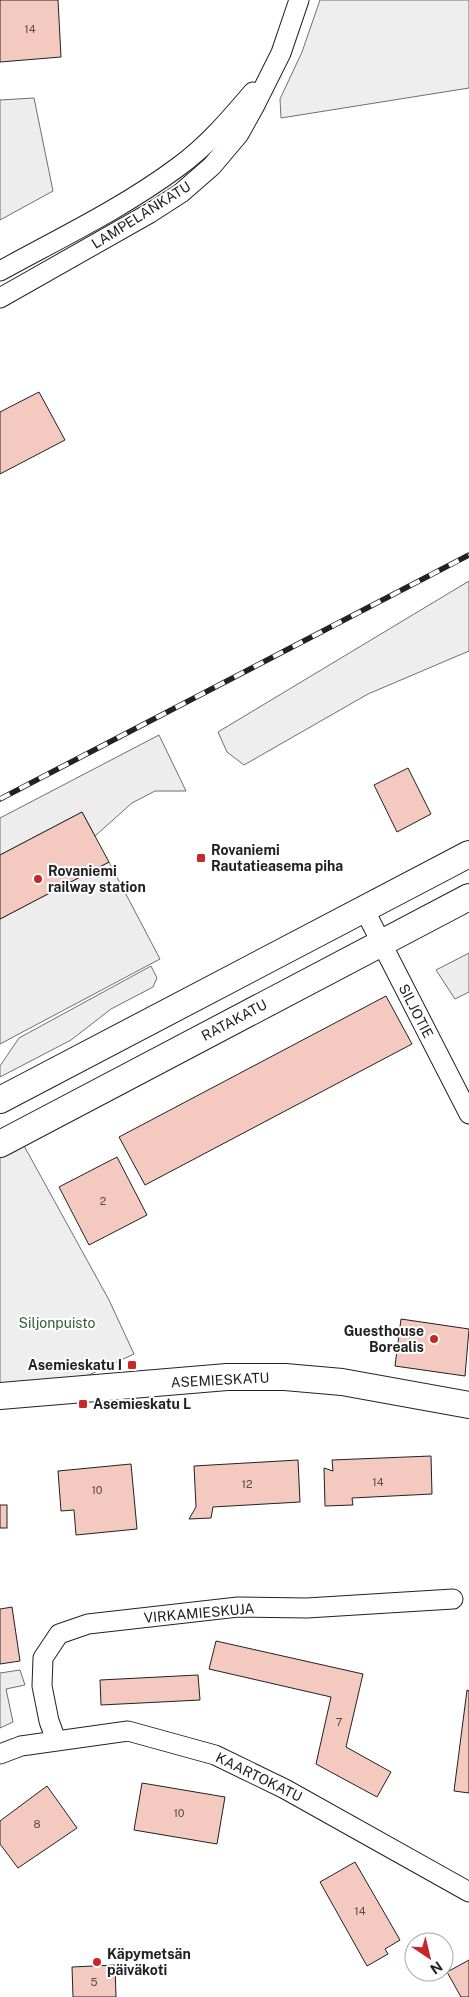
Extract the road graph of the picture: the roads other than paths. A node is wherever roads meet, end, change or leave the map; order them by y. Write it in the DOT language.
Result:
graph roads {
  1 [pos="299,0"];
  2 [pos="268,76"];
  3 [pos="0,271"];
  4 [pos="0,298"];
  5 [pos="469,854"];
  6 [pos="469,897"];
  7 [pos="364,909"];
  8 [pos="381,943"];
  9 [pos="0,1100"];
  10 [pos="469,1114"];
  11 [pos="0,1144"];
  12 [pos="0,1396"];
  13 [pos="469,1404"];
  14 [pos="453,1598"];
  15 [pos="56,1740"];
  16 [pos="0,1754"];
  17 [pos="469,1892"];
  1 -- 2 [label="street, LAMPELANKATU"];
  2 -- 3 [label="street, LAMPELANKATU"];
  2 -- 4 [label="street, LAMPELANKATU"];
  5 -- 7 [label="main road"];
  6 -- 8 [label="main road, RATAKATU"];
  7 -- 8 [label="street, SILJOTIE"];
  7 -- 9 [label="main road"];
  8 -- 10 [label="street, SILJOTIE"];
  8 -- 11 [label="main road, RATAKATU"];
  12 -- 13 [label="main road, ASEMIESKATU"];
  14 -- 15 [label="street, VIRKAMIESKUJA"];
  15 -- 16 [label="street, KAARTOKATU"];
  15 -- 17 [label="street, KAARTOKATU"];
}
